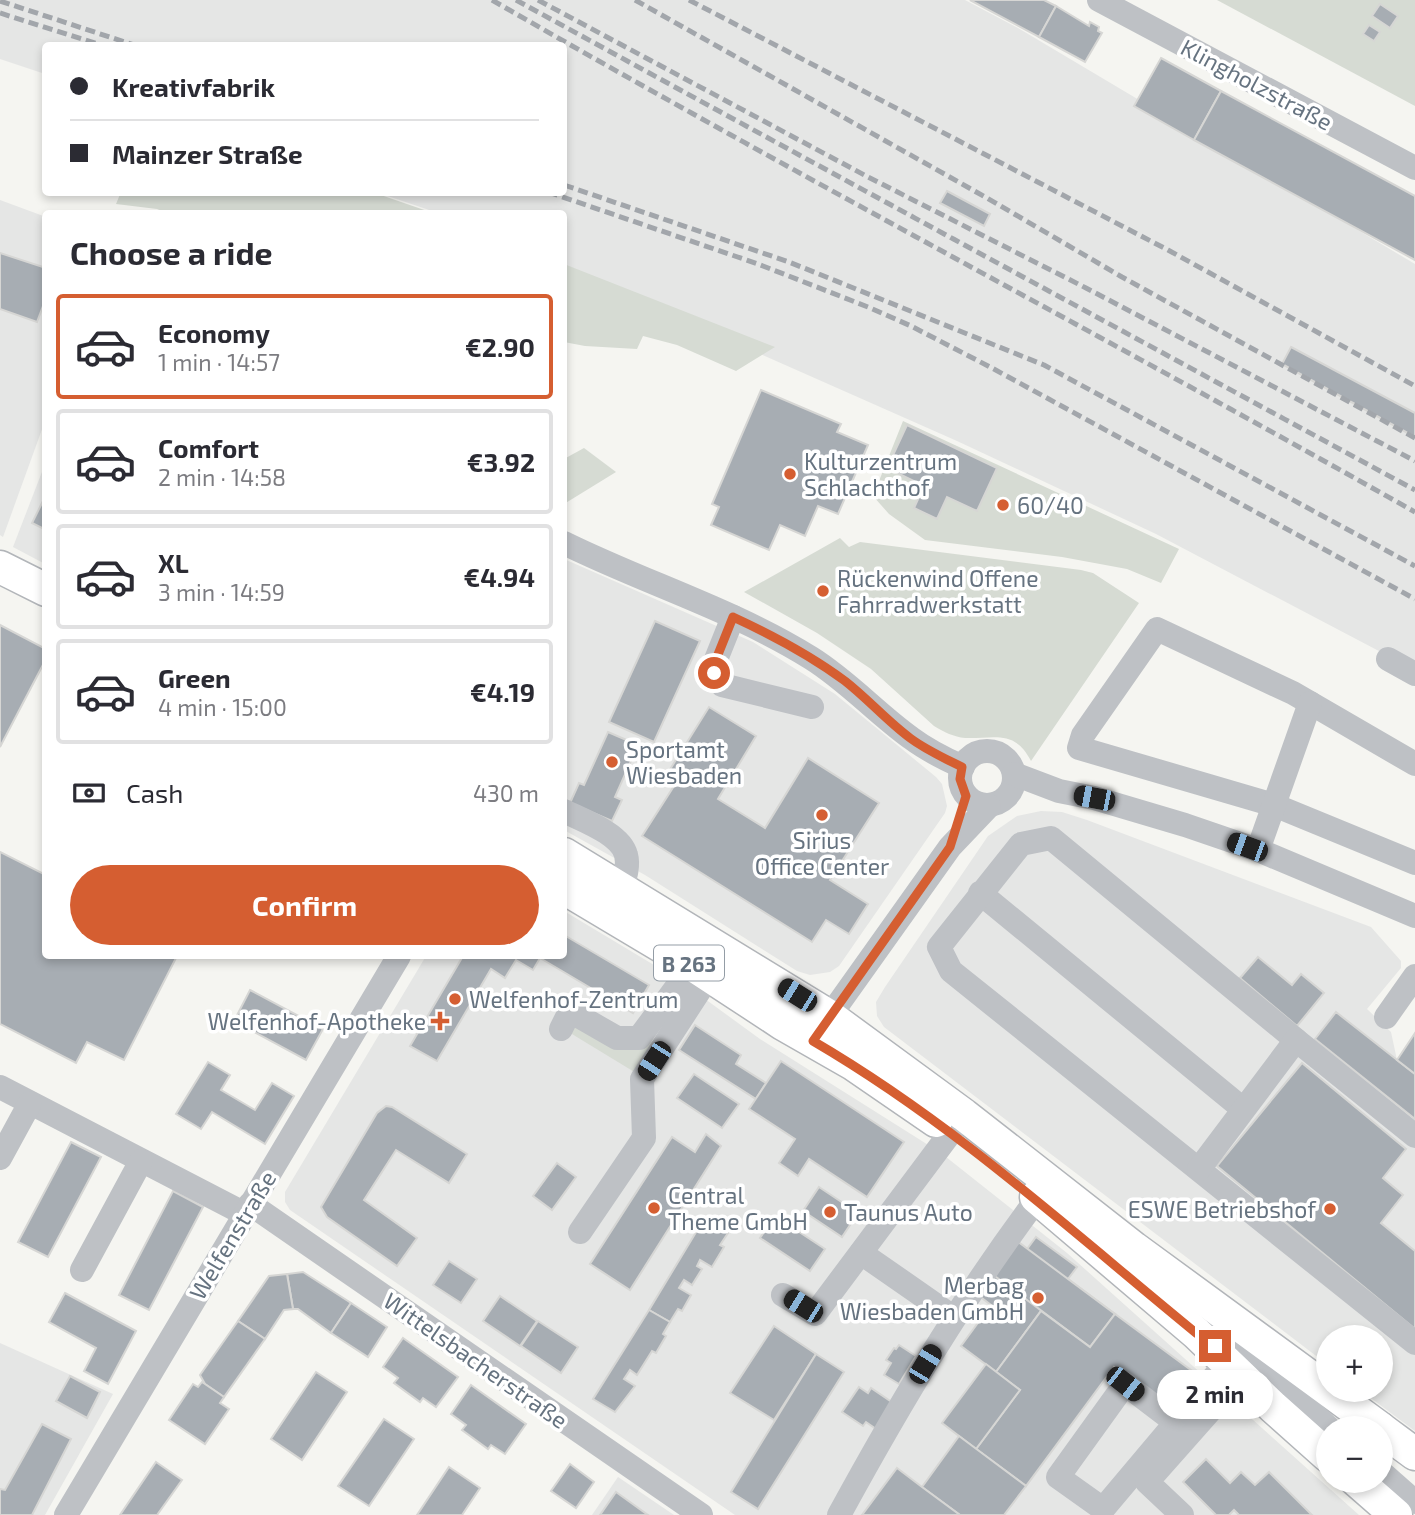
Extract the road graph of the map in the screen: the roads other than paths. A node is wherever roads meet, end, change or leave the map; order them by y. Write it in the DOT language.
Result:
graph roads {
  1 [pos="1099,0"];
  2 [pos="1415,168"];
  3 [pos="567,544"];
  4 [pos="0,567"];
  5 [pos="0,588"];
  6 [pos="42,588"];
  7 [pos="42,609"];
  8 [pos="733,617"];
  9 [pos="1388,659"];
  10 [pos="1415,674"];
  11 [pos="1310,703"];
  12 [pos="812,707"];
  13 [pos="1415,764"];
  14 [pos="962,767"];
  15 [pos="1004,792"];
  16 [pos="966,796"];
  17 [pos="1274,806"];
  18 [pos="567,813"];
  19 [pos="950,847"];
  20 [pos="1258,850"];
  21 [pos="567,855"];
  22 [pos="1415,863"];
  23 [pos="622,888"];
  24 [pos="567,890"];
  25 [pos="980,893"];
  26 [pos="1415,916"];
  27 [pos="397,959"];
  28 [pos="701,970"];
  29 [pos="1415,976"];
  30 [pos="1386,1017"];
  31 [pos="561,1029"];
  32 [pos="821,1029"];
  33 [pos="1296,1040"];
  34 [pos="0,1087"];
  35 [pos="30,1103"];
  36 [pos="1243,1109"];
  37 [pos="951,1132"];
  38 [pos="1415,1136"];
  39 [pos="0,1158"];
  40 [pos="141,1161"];
  41 [pos="1199,1169"];
  42 [pos="1037,1199"];
  43 [pos="248,1209"];
  44 [pos="580,1232"];
  45 [pos="1135,1248"];
  46 [pos="861,1253"];
  47 [pos="82,1270"];
  48 [pos="783,1295"];
  49 [pos="953,1317"];
  50 [pos="1196,1333"];
  51 [pos="1415,1343"];
  52 [pos="1233,1370"];
  53 [pos="1291,1396"];
  54 [pos="1364,1416"];
  55 [pos="1316,1417"];
  56 [pos="1175,1422"];
  57 [pos="1393,1438"];
  58 [pos="1316,1445"];
  59 [pos="1415,1454"];
  60 [pos="1393,1483"];
  61 [pos="1371,1493"];
  62 [pos="1415,1502"];
  63 [pos="66,1515"];
  64 [pos="701,1515"];
  65 [pos="839,1515"];
  66 [pos="1182,1515"];
  67 [pos="1396,1515"];
  1 -- 2 [label="street, Klingholzstraße"];
  3 -- 8 [label="street"];
  4 -- 6 [label="main road"];
  5 -- 7 [label="main road"];
  8 -- 12 [label="street"];
  8 -- 14 [label="street"];
  9 -- 10 [label="street"];
  11 -- 13 [label="street"];
  11 -- 17 [label="street"];
  11 -- 17 [label="street"];
  14 -- 15 [label="street"];
  14 -- 16 [label="street"];
  15 -- 16 [label="street"];
  15 -- 19 [label="street"];
  15 -- 20 [label="street"];
  16 -- 19 [label="street"];
  17 -- 20 [label="street"];
  17 -- 22 [label="street"];
  18 -- 23 [label="street"];
  19 -- 32 [label="street"];
  20 -- 26 [label="street"];
  21 -- 23 [label="main road, B 263"];
  23 -- 32 [label="main road, B 263"];
  24 -- 28 [label="main road, B 263"];
  25 -- 33 [label="street"];
  25 -- 36 [label="street"];
  25 -- 41 [label="street"];
  27 -- 43 [label="street, Welfenstraße"];
  28 -- 31 [label="street"];
  28 -- 32 [label="main road, B 263"];
  28 -- 44 [label="street"];
  29 -- 30 [label="street"];
  32 -- 37 [label="main road, B 263"];
  32 -- 45 [label="main road, B 263"];
  33 -- 36 [label="street"];
  33 -- 38 [label="street"];
  34 -- 35 [label="street, Wittelsbacherstraße"];
  35 -- 39 [label="street"];
  35 -- 40 [label="street, Wittelsbacherstraße"];
  36 -- 41 [label="street"];
  37 -- 42 [label="main road, B 263"];
  37 -- 46 [label="street"];
  40 -- 43 [label="street, Wittelsbacherstraße"];
  40 -- 47 [label="street"];
  41 -- 51 [label="street"];
  42 -- 49 [label="street"];
  42 -- 50 [label="main road"];
  43 -- 63 [label="street, Welfenstraße"];
  43 -- 64 [label="street, Wittelsbacherstraße"];
  45 -- 53 [label="street"];
  45 -- 54 [label="main road, B 263"];
  46 -- 48 [label="street"];
  46 -- 49 [label="street"];
  49 -- 65 [label="street"];
  50 -- 52 [label="main road"];
  50 -- 53 [label="street"];
  52 -- 56 [label="street"];
  52 -- 58 [label="main road"];
  52 -- 66 [label="street"];
  53 -- 55 [label="street"];
  56 -- 56 [label="street"];
  57 -- 59 [label="main road, B 263"];
  60 -- 62 [label="street"];
  61 -- 67 [label="main road"];
}
